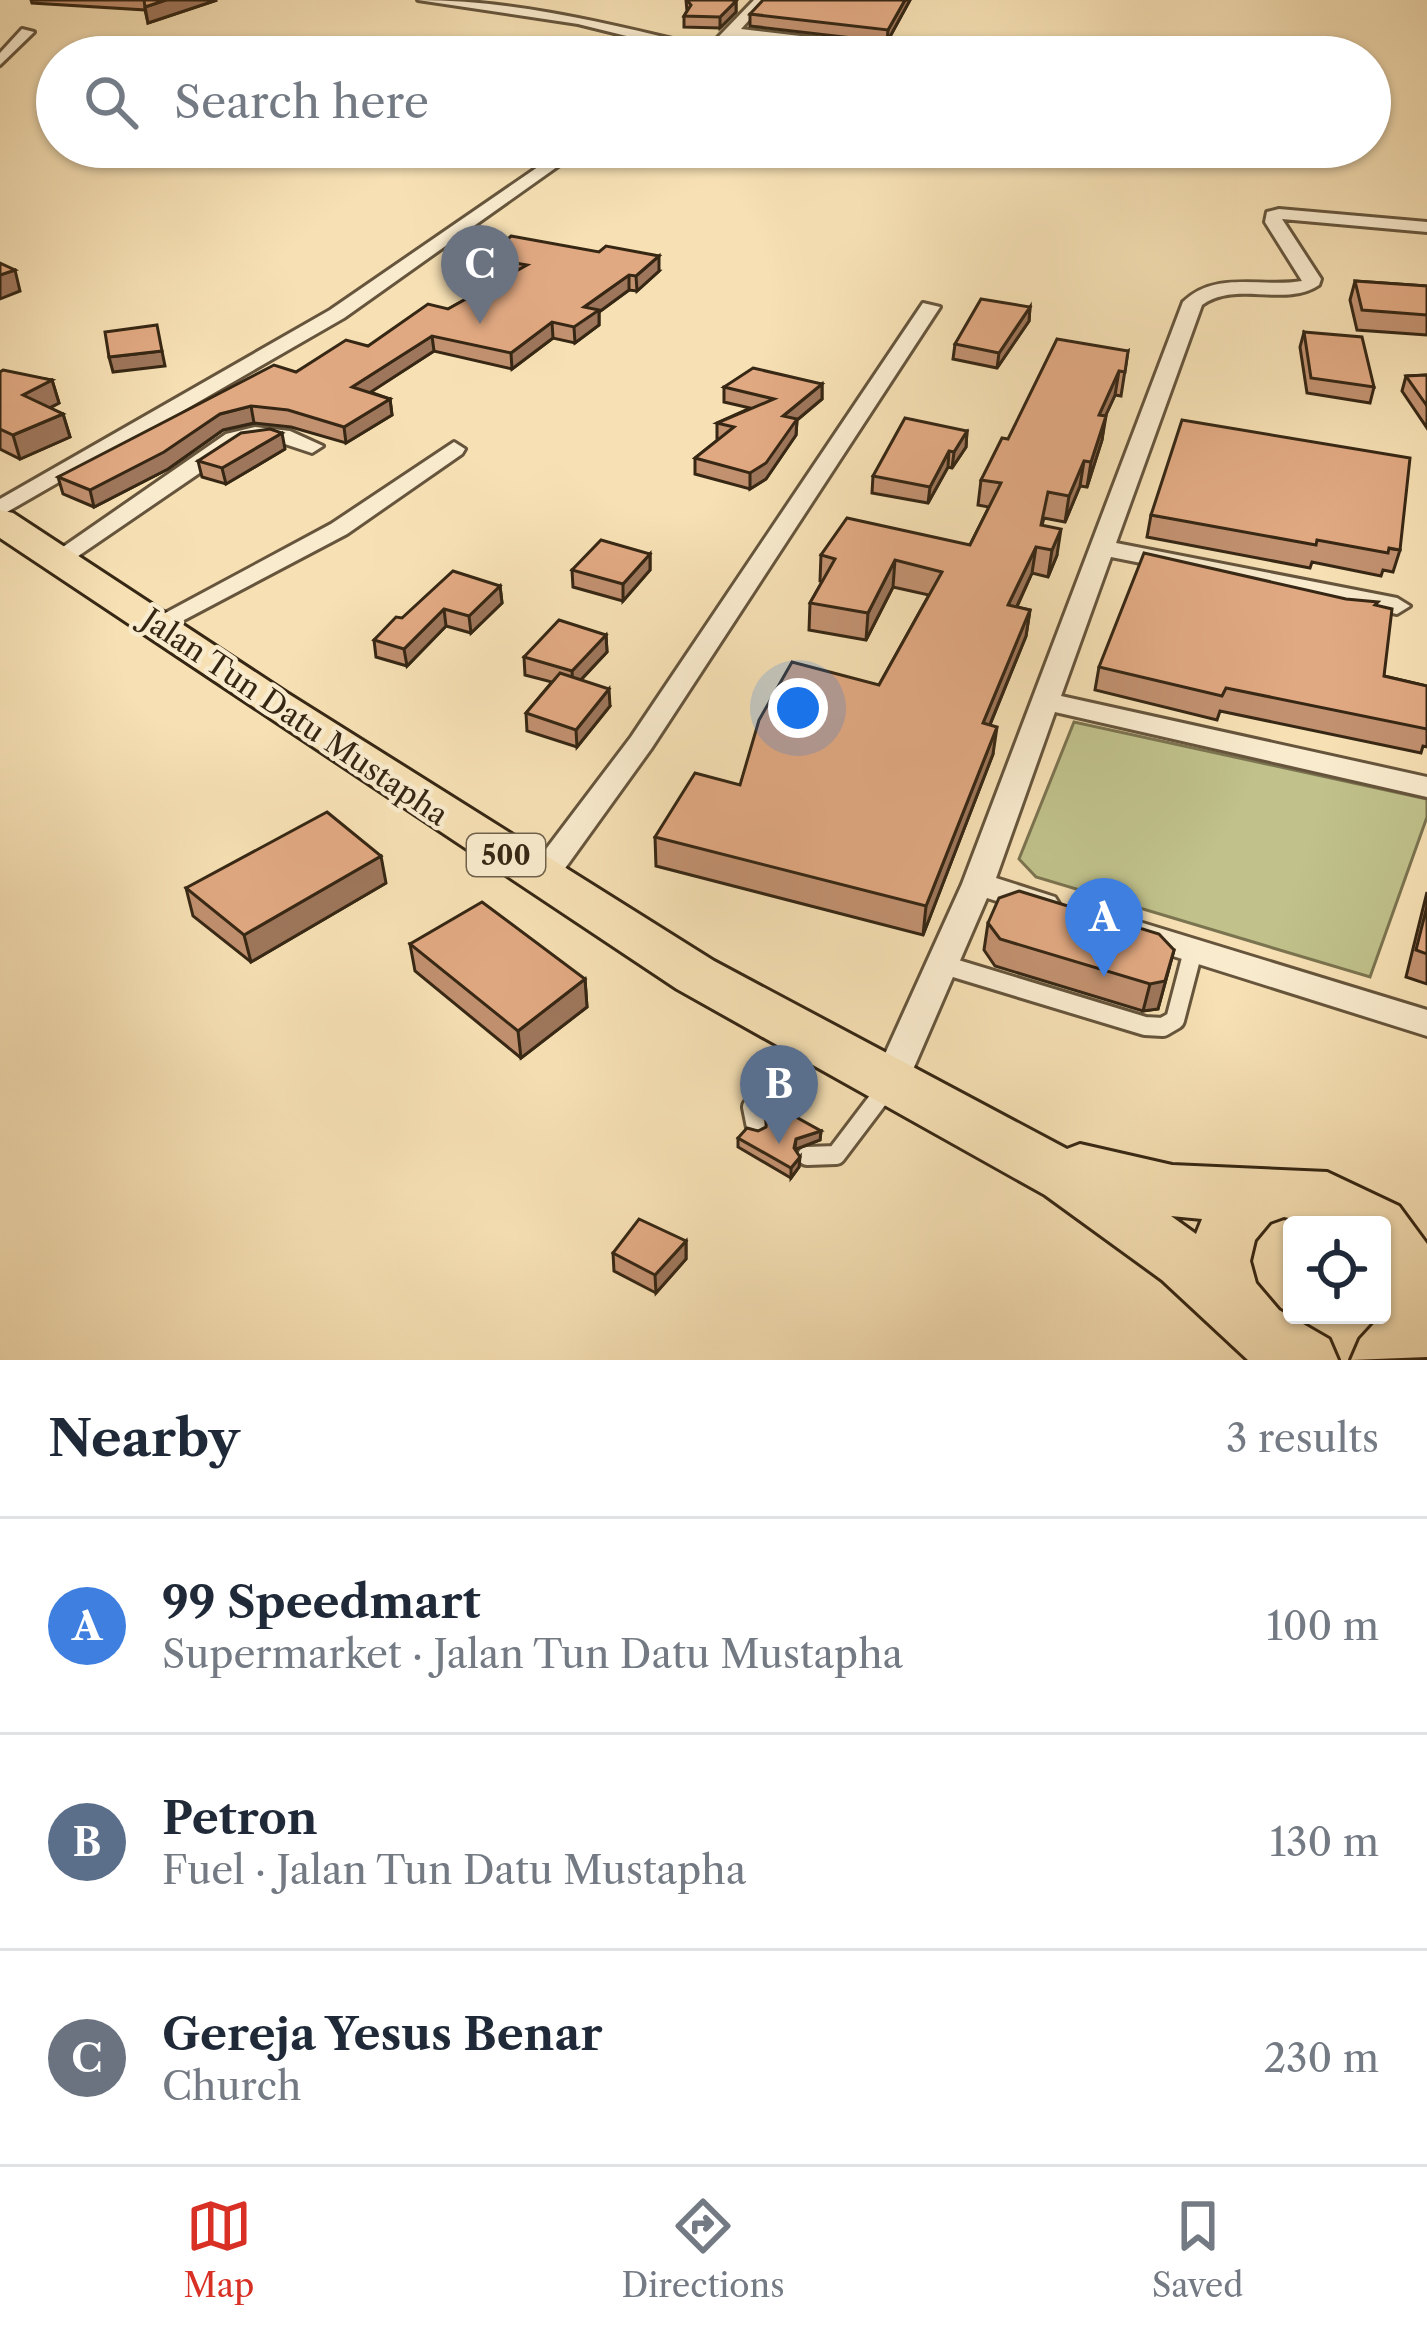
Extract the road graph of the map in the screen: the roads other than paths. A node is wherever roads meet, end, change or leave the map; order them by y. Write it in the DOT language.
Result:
graph roads {
  1 [pos="424,0"];
  2 [pos="759,3"];
  3 [pos="739,4"];
  4 [pos="27,32"];
  5 [pos="734,32"];
  6 [pos="643,36"];
  7 [pos="730,36"];
  8 [pos="774,36"];
  9 [pos="0,61"];
  10 [pos="547,168"];
  11 [pos="1427,226"];
  12 [pos="930,307"];
  13 [pos="312,446"];
  14 [pos="454,449"];
  15 [pos="0,509"];
  16 [pos="0,521"];
  17 [pos="1100,547"];
  18 [pos="59,558"];
  19 [pos="1397,606"];
  20 [pos="156,625"];
  21 [pos="1043,701"];
  22 [pos="1427,788"];
  23 [pos="542,877"];
  24 [pos="978,884"];
  25 [pos="1193,951"];
  26 [pos="944,965"];
  27 [pos="1427,1022"];
  28 [pos="808,1039"];
  29 [pos="889,1085"];
  30 [pos="756,1127"];
  31 [pos="1033,1154"];
  32 [pos="807,1156"];
  33 [pos="1270,1195"];
  34 [pos="1361,1216"];
  35 [pos="1391,1236"];
  36 [pos="1266,1341"];
  37 [pos="1402,1355"];
  1 -- 6 [label="street"];
  2 -- 3 [label="street"];
  2 -- 5 [label="street"];
  4 -- 9 [label="street"];
  5 -- 7 [label="street"];
  5 -- 8 [label="street"];
  10 -- 15 [label="street"];
  11 -- 17 [label="street"];
  12 -- 23 [label="street"];
  13 -- 18 [label="street"];
  14 -- 20 [label="street"];
  16 -- 18 [label="main road, Jalan Tun Datu Mustapha / 500"];
  17 -- 19 [label="street"];
  17 -- 21 [label="street"];
  18 -- 20 [label="main road, Jalan Tun Datu Mustapha / 500"];
  20 -- 23 [label="main road, Jalan Tun Datu Mustapha / 500"];
  21 -- 22 [label="street"];
  21 -- 24 [label="street"];
  23 -- 28 [label="main road, Jalan Tun Datu Mustapha / 500"];
  24 -- 25 [label="street"];
  24 -- 26 [label="street"];
  25 -- 26 [label="lane"];
  25 -- 27 [label="street"];
  26 -- 29 [label="street"];
  28 -- 29 [label="main road, Jalan Tun Datu Mustapha / 500"];
  28 -- 30 [label="lane"];
  29 -- 31 [label="main road, Jalan Tun Datu Mustapha / 500"];
  29 -- 32 [label="lane"];
  31 -- 33 [label="main road, Jalan Tun Datu Mustapha / 500"];
  31 -- 36 [label="main road, Jalan Tun Datu Mustapha / 500"];
  33 -- 34 [label="main road, 500"];
  33 -- 36 [label="main road, 500"];
  35 -- 37 [label="main road, 500"];
}
